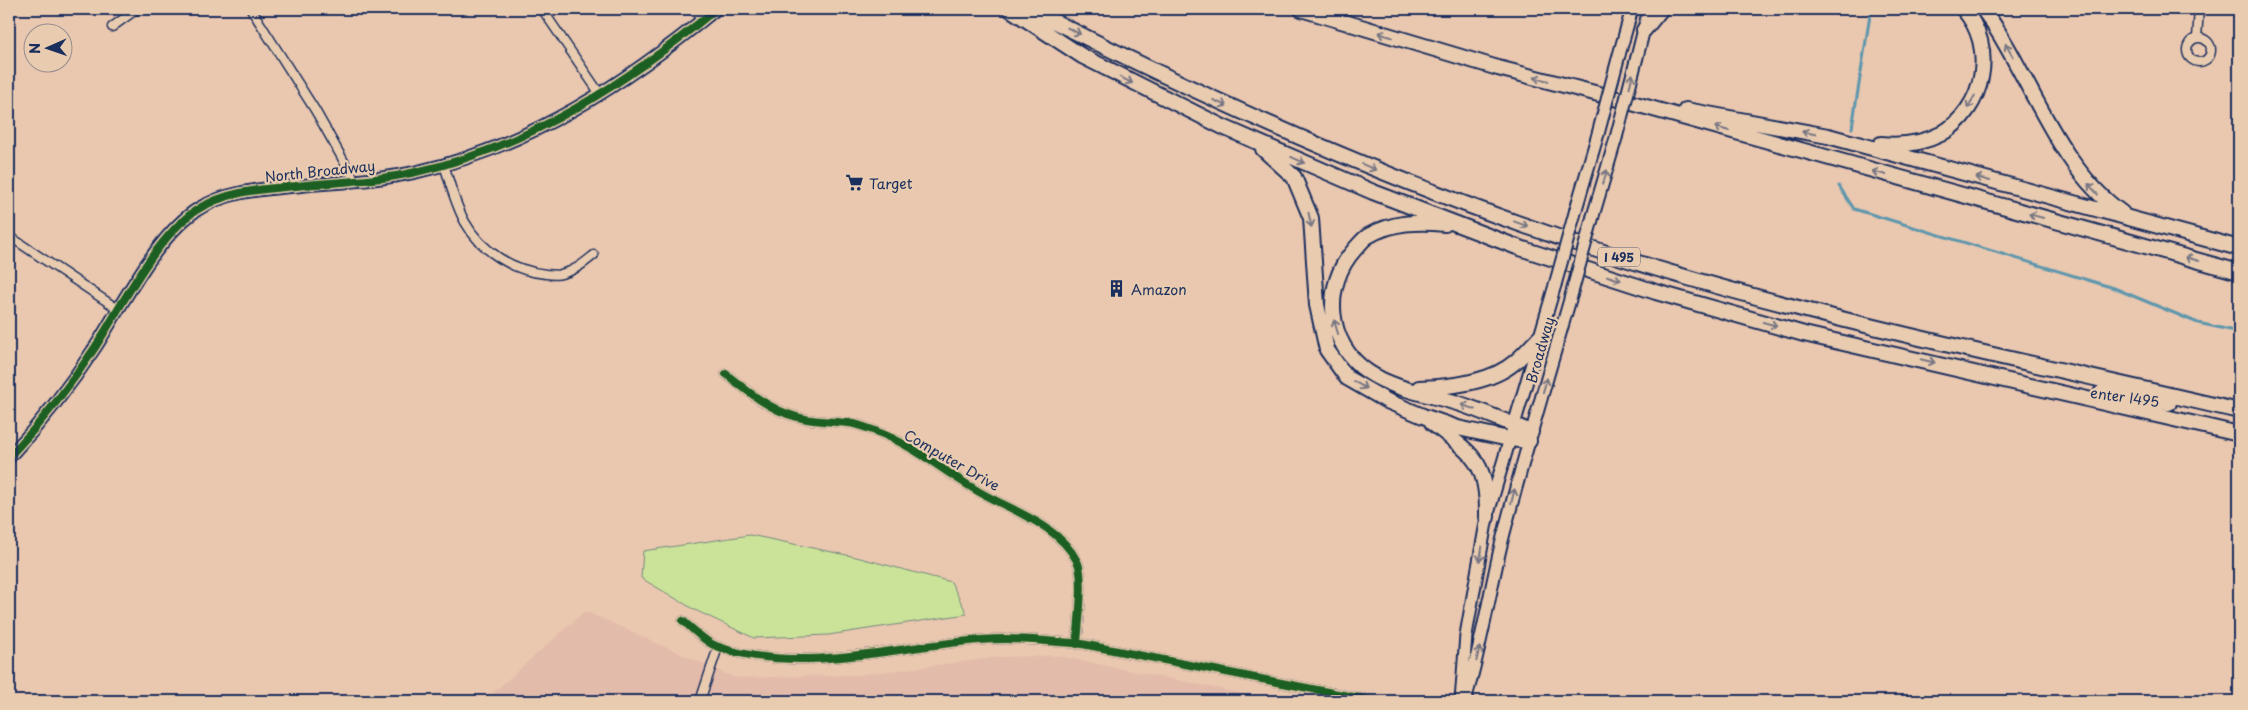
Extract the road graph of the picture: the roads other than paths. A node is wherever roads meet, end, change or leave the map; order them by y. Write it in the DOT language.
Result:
graph roads {
  1 [pos="137,9"];
  2 [pos="251,9"];
  3 [pos="542,9"];
  4 [pos="694,9"];
  5 [pos="716,9"];
  6 [pos="1010,9"];
  7 [pos="1030,9"];
  8 [pos="1301,9"];
  9 [pos="1632,9"];
  10 [pos="1650,9"];
  11 [pos="1661,9"];
  12 [pos="1963,9"];
  13 [pos="1983,9"];
  14 [pos="2199,9"];
  15 [pos="702,20"];
  16 [pos="112,27"];
  17 [pos="1644,30"];
  18 [pos="2197,38"];
  19 [pos="600,94"];
  20 [pos="1614,98"];
  21 [pos="1844,140"];
  22 [pos="1253,141"];
  23 [pos="444,164"];
  24 [pos="354,181"];
  25 [pos="2131,220"];
  26 [pos="1459,226"];
  27 [pos="9,236"];
  28 [pos="2239,248"];
  29 [pos="594,255"];
  30 [pos="2239,272"];
  31 [pos="118,309"];
  32 [pos="1540,337"];
  33 [pos="726,374"];
  34 [pos="2011,381"];
  35 [pos="1406,388"];
  36 [pos="2239,412"];
  37 [pos="1423,416"];
  38 [pos="1513,425"];
  39 [pos="2239,434"];
  40 [pos="1530,436"];
  41 [pos="1509,439"];
  42 [pos="9,457"];
  43 [pos="1487,517"];
  44 [pos="683,621"];
  45 [pos="1078,644"];
  46 [pos="718,647"];
  47 [pos="700,701"];
  48 [pos="1374,701"];
  49 [pos="1463,701"];
  1 -- 16 [label="street"];
  2 -- 24 [label="street"];
  3 -- 19 [label="street"];
  4 -- 15 [label="street"];
  5 -- 15 [label="main road, North Broadway"];
  6 -- 22 [label="highway, one-way"];
  7 -- 36 [label="highway, I 495, one-way"];
  20 -- 8 [label="highway, one-way"];
  9 -- 32 [label="main road, Broadway, bridge"];
  10 -- 17 [label="main road, Broadway"];
  11 -- 17 [label="highway"];
  12 -- 21 [label="highway, one-way"];
  25 -- 13 [label="highway, one-way"];
  14 -- 18 [label="street"];
  15 -- 19 [label="main road, North Broadway"];
  40 -- 17 [label="main road, Broadway, one-way, bridge"];
  19 -- 23 [label="main road, North Broadway"];
  21 -- 20 [label="highway, one-way"];
  30 -- 20 [label="highway, one-way"];
  25 -- 21 [label="highway, one-way"];
  22 -- 26 [label="highway, one-way"];
  22 -- 37 [label="highway, one-way"];
  23 -- 24 [label="main road, North Broadway"];
  23 -- 29 [label="street"];
  24 -- 31 [label="main road, North Broadway"];
  25 -- 28 [label="highway"];
  26 -- 34 [label="highway, one-way"];
  35 -- 26 [label="highway, one-way"];
  27 -- 31 [label="street"];
  31 -- 42 [label="main road, North Broadway"];
  32 -- 35 [label="highway"];
  32 -- 38 [label="main road, Broadway"];
  33 -- 45 [label="street, Computer Drive"];
  34 -- 36 [label="highway, enter I495"];
  34 -- 39 [label="highway"];
  38 -- 35 [label="highway, one-way"];
  37 -- 41 [label="highway"];
  37 -- 43 [label="highway"];
  38 -- 40 [label="highway"];
  38 -- 41 [label="main road, Broadway"];
  40 -- 41 [label="highway"];
  49 -- 40 [label="main road, Broadway, one-way"];
  41 -- 43 [label="main road, Broadway"];
  43 -- 49 [label="main road, Broadway, one-way"];
  44 -- 46 [label="street"];
  45 -- 46 [label="street"];
  45 -- 48 [label="street"];
  46 -- 47 [label="street"];
}
